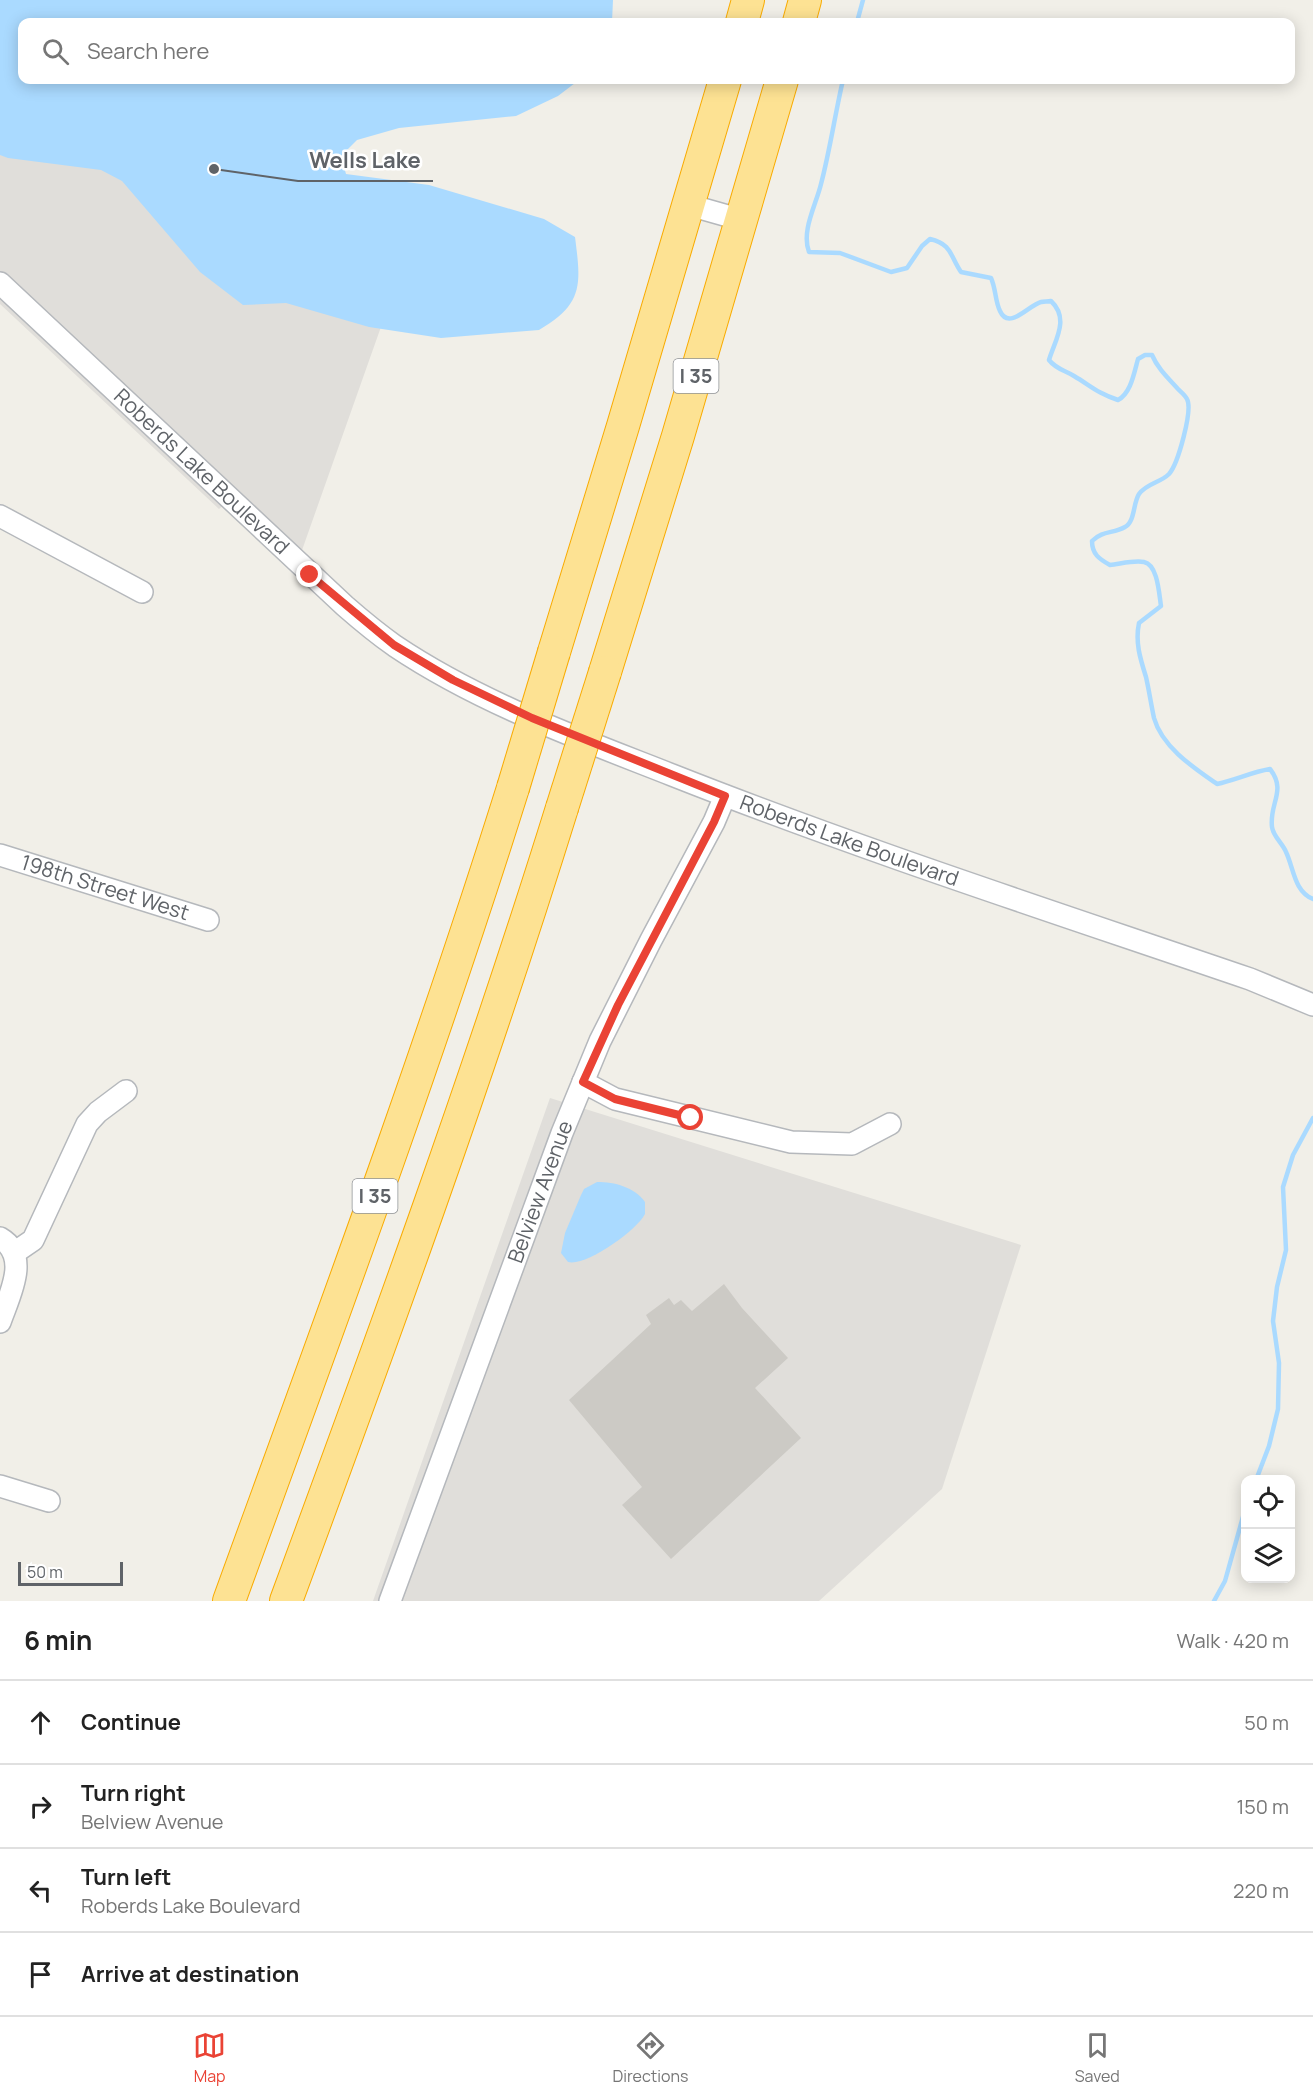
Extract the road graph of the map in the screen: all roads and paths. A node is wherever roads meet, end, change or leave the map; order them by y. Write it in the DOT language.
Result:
graph roads {
  1 [pos="748,0"];
  2 [pos="805,0"];
  3 [pos="743,18"];
  4 [pos="800,18"];
  5 [pos="724,84"];
  6 [pos="781,84"];
  7 [pos="689,205"];
  8 [pos="741,220"];
  9 [pos="0,283"];
  10 [pos="0,516"];
  11 [pos="142,592"];
  12 [pos="725,796"];
  13 [pos="0,855"];
  14 [pos="208,920"];
  15 [pos="1313,1005"];
  16 [pos="583,1082"];
  17 [pos="126,1091"];
  18 [pos="890,1124"];
  19 [pos="0,1238"];
  20 [pos="14,1253"];
  21 [pos="0,1322"];
  22 [pos="0,1486"];
  23 [pos="49,1501"];
  24 [pos="229,1601"];
  25 [pos="286,1601"];
  26 [pos="390,1601"];
  1 -- 3 [label="highway"];
  2 -- 4 [label="highway"];
  5 -- 7 [label="highway, I 35"];
  6 -- 8 [label="highway, I 35"];
  7 -- 8 [label="street"];
  7 -- 24 [label="highway, I 35, bridge"];
  8 -- 25 [label="highway, I 35, bridge"];
  9 -- 12 [label="street, Roberds Lake Boulevard"];
  10 -- 11 [label="street"];
  12 -- 15 [label="street, Roberds Lake Boulevard"];
  12 -- 16 [label="street, Belview Avenue"];
  13 -- 14 [label="street, 198th Street West"];
  16 -- 18 [label="street"];
  16 -- 26 [label="street, Belview Avenue"];
  17 -- 20 [label="street"];
  19 -- 20 [label="street"];
  20 -- 21 [label="street"];
  22 -- 23 [label="street"];
}
